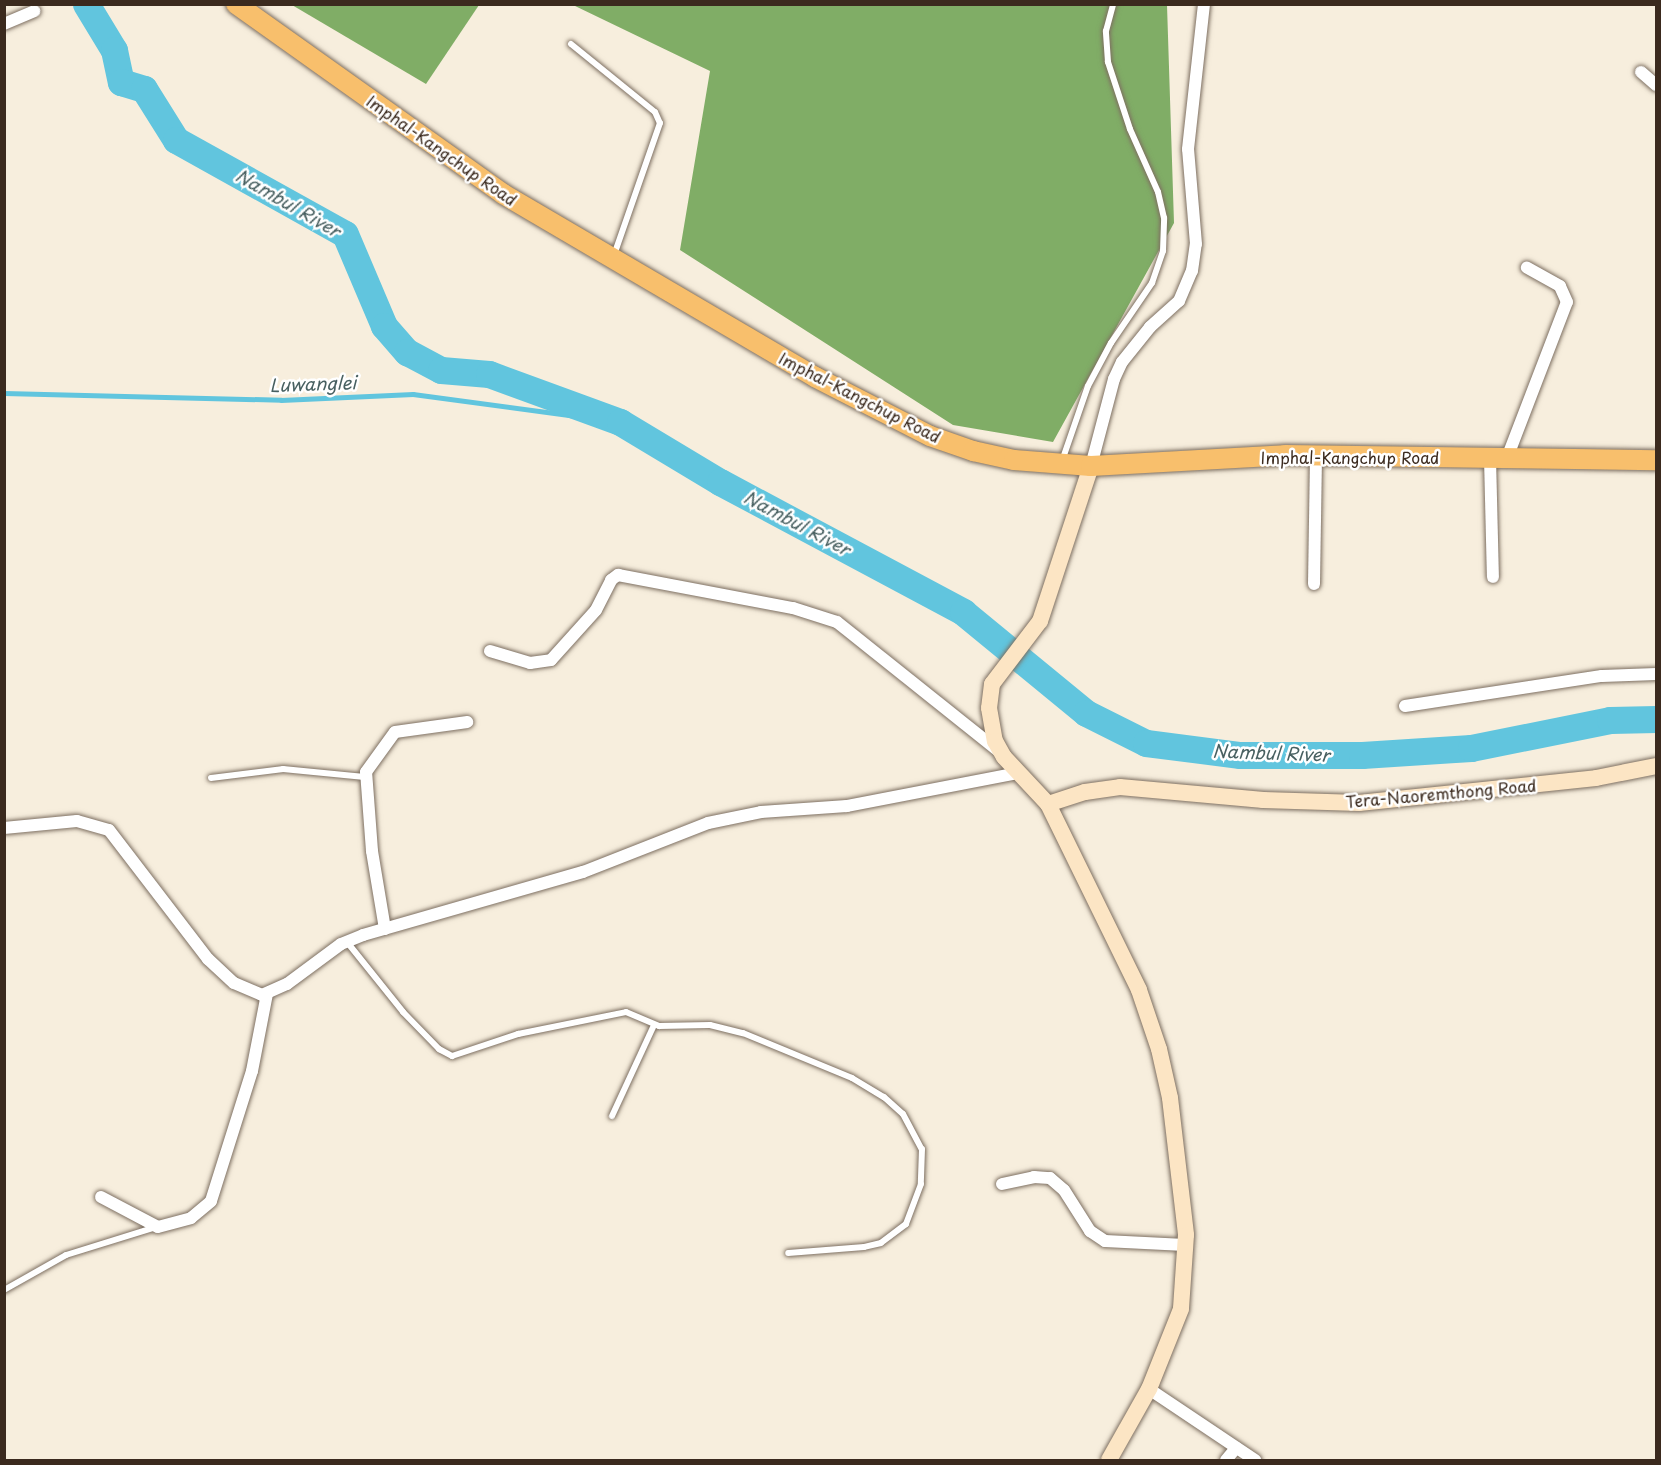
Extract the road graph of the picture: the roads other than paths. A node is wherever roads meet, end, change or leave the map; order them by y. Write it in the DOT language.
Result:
graph roads {
  1 [pos="236,4"];
  2 [pos="1113,4"];
  3 [pos="1204,4"];
  4 [pos="34,10"];
  5 [pos="4,24"];
  6 [pos="571,44"];
  7 [pos="1641,72"];
  8 [pos="1656,85"];
  9 [pos="612,260"];
  10 [pos="1527,268"];
  11 [pos="1316,456"];
  12 [pos="1499,458"];
  13 [pos="1656,460"];
  14 [pos="1061,465"];
  15 [pos="1091,466"];
  16 [pos="1493,577"];
  17 [pos="1314,584"];
  18 [pos="490,651"];
  19 [pos="1656,674"];
  20 [pos="1405,706"];
  21 [pos="467,722"];
  22 [pos="1002,754"];
  23 [pos="1656,766"];
  24 [pos="1018,773"];
  25 [pos="365,777"];
  26 [pos="212,778"];
  27 [pos="1048,804"];
  28 [pos="4,828"];
  29 [pos="385,929"];
  30 [pos="346,941"];
  31 [pos="267,994"];
  32 [pos="654,1025"];
  33 [pos="612,1116"];
  34 [pos="1002,1184"];
  35 [pos="101,1197"];
  36 [pos="158,1227"];
  37 [pos="1185,1245"];
  38 [pos="788,1253"];
  39 [pos="4,1290"];
  40 [pos="1149,1389"];
  41 [pos="1236,1448"];
  42 [pos="1109,1461"];
  43 [pos="1226,1461"];
  44 [pos="1255,1461"];
  1 -- 9 [label="main road, Imphal-Kangchup Road"];
  2 -- 14 [label="lane"];
  3 -- 15 [label="street"];
  4 -- 5 [label="street"];
  6 -- 9 [label="lane"];
  7 -- 8 [label="street"];
  9 -- 14 [label="main road, Imphal-Kangchup Road"];
  10 -- 12 [label="street"];
  11 -- 12 [label="main road, Imphal-Kangchup Road"];
  11 -- 15 [label="main road, Imphal-Kangchup Road"];
  11 -- 17 [label="street"];
  12 -- 13 [label="main road, Imphal-Kangchup Road"];
  12 -- 16 [label="street"];
  14 -- 15 [label="main road, Imphal-Kangchup Road"];
  15 -- 22 [label="street"];
  18 -- 22 [label="street"];
  19 -- 20 [label="street"];
  21 -- 25 [label="street"];
  22 -- 24 [label="street"];
  23 -- 27 [label="street, Tera-Naoremthong Road"];
  24 -- 27 [label="street"];
  24 -- 29 [label="street"];
  25 -- 26 [label="lane"];
  25 -- 29 [label="street"];
  27 -- 37 [label="street"];
  28 -- 31 [label="street"];
  29 -- 30 [label="street"];
  30 -- 31 [label="street"];
  30 -- 32 [label="lane"];
  31 -- 36 [label="street"];
  32 -- 33 [label="lane"];
  32 -- 38 [label="lane"];
  34 -- 37 [label="street"];
  35 -- 36 [label="street"];
  36 -- 39 [label="lane"];
  37 -- 40 [label="street"];
  40 -- 41 [label="street"];
  40 -- 42 [label="street"];
  41 -- 43 [label="street"];
  41 -- 44 [label="street"];
}
